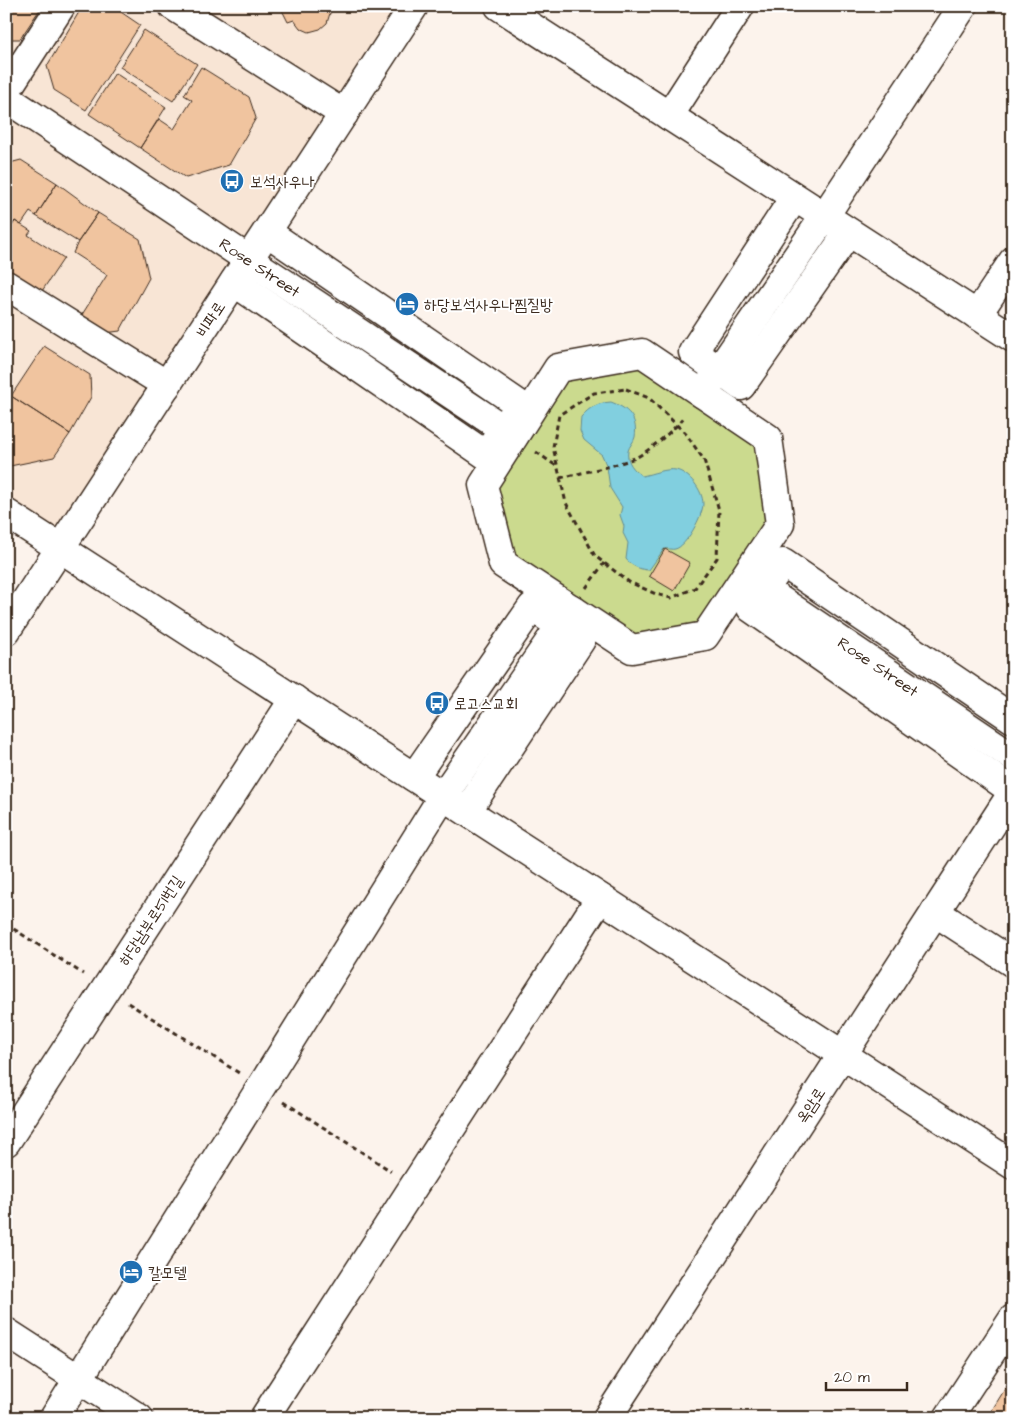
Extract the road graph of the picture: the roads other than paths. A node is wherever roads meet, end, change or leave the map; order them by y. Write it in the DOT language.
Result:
graph roads {
  1 [pos="61,6"];
  2 [pos="173,6"];
  3 [pos="414,6"];
  4 [pos="499,6"];
  5 [pos="740,6"];
  6 [pos="963,6"];
  7 [pos="6,91"];
  8 [pos="6,98"];
  9 [pos="344,114"];
  10 [pos="669,116"];
  11 [pos="794,198"];
  12 [pos="824,217"];
  13 [pos="267,232"];
  14 [pos="848,233"];
  15 [pos="249,259"];
  16 [pos="1013,261"];
  17 [pos="234,282"];
  18 [pos="6,285"];
  19 [pos="977,315"];
  20 [pos="1013,338"];
  21 [pos="719,370"];
  22 [pos="167,385"];
  23 [pos="703,394"];
  24 [pos="508,433"];
  25 [pos="6,512"];
  26 [pos="61,548"];
  27 [pos="754,583"];
  28 [pos="565,618"];
  29 [pos="6,631"];
  30 [pos="294,699"];
  31 [pos="1013,719"];
  32 [pos="1013,757"];
  33 [pos="414,777"];
  34 [pos="1013,792"];
  35 [pos="443,796"];
  36 [pos="467,811"];
  37 [pos="600,898"];
  38 [pos="935,912"];
  39 [pos="1013,963"];
  40 [pos="842,1055"];
  41 [pos="6,1142"];
  42 [pos="1013,1166"];
  43 [pos="1013,1319"];
  44 [pos="6,1332"];
  45 [pos="79,1379"];
  46 [pos="54,1418"];
  47 [pos="139,1418"];
  48 [pos="264,1418"];
  49 [pos="607,1418"];
  50 [pos="948,1418"];
  1 -- 7 [label="street"];
  2 -- 9 [label="street"];
  3 -- 9 [label="street, 비파로"];
  4 -- 10 [label="street"];
  5 -- 10 [label="street"];
  6 -- 12 [label="street"];
  8 -- 15 [label="street, Rose Street"];
  9 -- 13 [label="street, 비파로"];
  10 -- 11 [label="street"];
  11 -- 12 [label="street"];
  11 -- 21 [label="street"];
  12 -- 14 [label="street"];
  12 -- 21 [label="street"];
  13 -- 15 [label="street, 비파로"];
  13 -- 24 [label="street"];
  14 -- 19 [label="street"];
  14 -- 21 [label="street"];
  15 -- 17 [label="street, 비파로"];
  15 -- 24 [label="street, Rose Street"];
  16 -- 19 [label="street"];
  17 -- 22 [label="street, 비파로"];
  17 -- 24 [label="street"];
  18 -- 22 [label="street"];
  19 -- 20 [label="street"];
  21 -- 23 [label="street"];
  22 -- 26 [label="street, 비파로"];
  23 -- 24 [label="street"];
  23 -- 27 [label="street"];
  24 -- 28 [label="street"];
  25 -- 26 [label="street"];
  26 -- 29 [label="street, 비파로"];
  26 -- 30 [label="street"];
  27 -- 28 [label="street"];
  27 -- 31 [label="street"];
  27 -- 32 [label="street, Rose Street"];
  27 -- 34 [label="street"];
  28 -- 33 [label="street"];
  28 -- 35 [label="street"];
  28 -- 36 [label="street"];
  30 -- 33 [label="street"];
  30 -- 41 [label="street, 하당남부로51번길"];
  33 -- 35 [label="street"];
  34 -- 38 [label="street, 옥암로"];
  35 -- 36 [label="street"];
  35 -- 45 [label="street"];
  36 -- 37 [label="street"];
  37 -- 40 [label="street"];
  37 -- 48 [label="street"];
  38 -- 39 [label="street"];
  38 -- 40 [label="street, 옥암로"];
  40 -- 42 [label="street"];
  40 -- 49 [label="street, 옥암로"];
  43 -- 50 [label="street"];
  44 -- 45 [label="street"];
  45 -- 46 [label="street"];
  45 -- 47 [label="street"];
}
